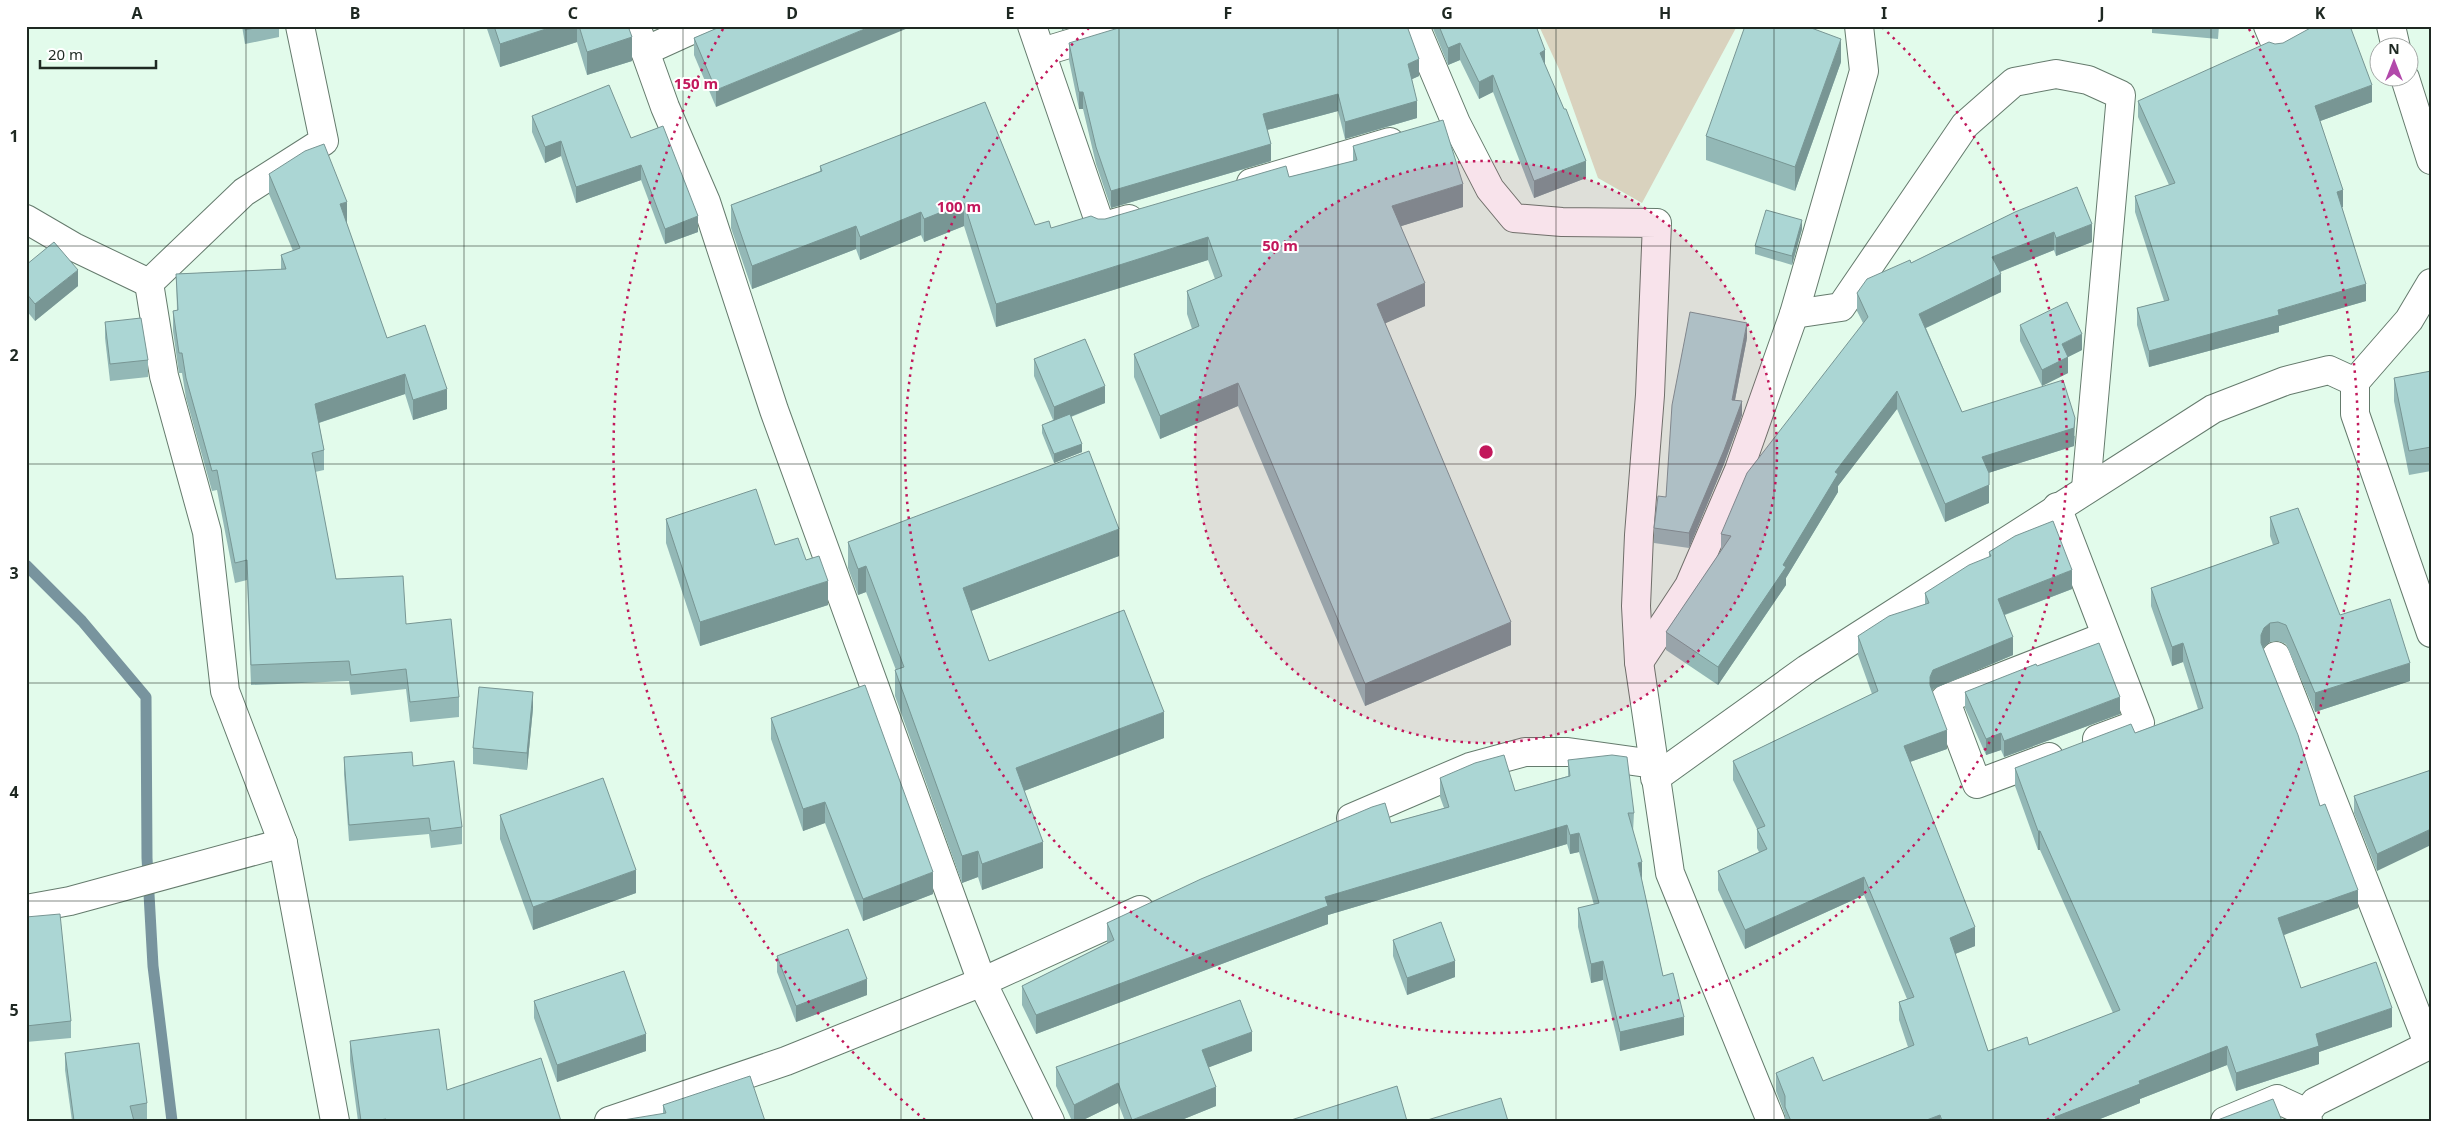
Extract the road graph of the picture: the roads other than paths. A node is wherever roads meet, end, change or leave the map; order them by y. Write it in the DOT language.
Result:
graph roads {
  1 [pos="300,26"];
  2 [pos="700,26"];
  3 [pos="1032,26"];
  4 [pos="1128,26"];
  5 [pos="1415,26"];
  6 [pos="1859,26"];
  7 [pos="2268,26"];
  8 [pos="2316,26"];
  9 [pos="640,38"];
  10 [pos="1042,52"];
  11 [pos="2408,88"];
  12 [pos="1456,123"];
  13 [pos="2431,160"];
  14 [pos="1222,191"];
  15 [pos="1157,210"];
  16 [pos="26,219"];
  17 [pos="149,283"];
  18 [pos="2431,283"];
  19 [pos="1794,314"];
  20 [pos="2355,382"];
  21 [pos="2086,488"];
  22 [pos="2057,507"];
  23 [pos="2431,633"];
  24 [pos="2106,636"];
  25 [pos="2276,656"];
  26 [pos="1639,662"];
  27 [pos="1654,771"];
  28 [pos="1324,830"];
  29 [pos="283,842"];
  30 [pos="1160,901"];
  31 [pos="26,909"];
  32 [pos="982,982"];
  33 [pos="2430,1045"];
  34 [pos="2308,1117"];
  35 [pos="335,1121"];
  36 [pos="609,1121"];
  37 [pos="1050,1121"];
  38 [pos="1771,1121"];
  39 [pos="2225,1121"];
  1 -- 17 [label="street"];
  2 -- 9 [label="street"];
  3 -- 10 [label="street"];
  4 -- 10 [label="street"];
  5 -- 12 [label="street"];
  6 -- 19 [label="street"];
  7 -- 8 [label="street"];
  9 -- 32 [label="street"];
  10 -- 15 [label="street"];
  11 -- 13 [label="street"];
  12 -- 14 [label="street"];
  12 -- 26 [label="street"];
  16 -- 17 [label="street"];
  17 -- 29 [label="street"];
  18 -- 20 [label="street"];
  19 -- 21 [label="street"];
  19 -- 26 [label="street"];
  20 -- 21 [label="street"];
  20 -- 23 [label="street"];
  21 -- 22 [label="street"];
  22 -- 24 [label="street"];
  22 -- 27 [label="street"];
  24 -- 24 [label="street"];
  25 -- 33 [label="street"];
  26 -- 27 [label="street"];
  27 -- 28 [label="street"];
  27 -- 38 [label="street"];
  29 -- 31 [label="street"];
  29 -- 35 [label="street"];
  30 -- 32 [label="street"];
  32 -- 36 [label="street"];
  32 -- 37 [label="street"];
  33 -- 34 [label="street"];
  34 -- 39 [label="street"];
}
